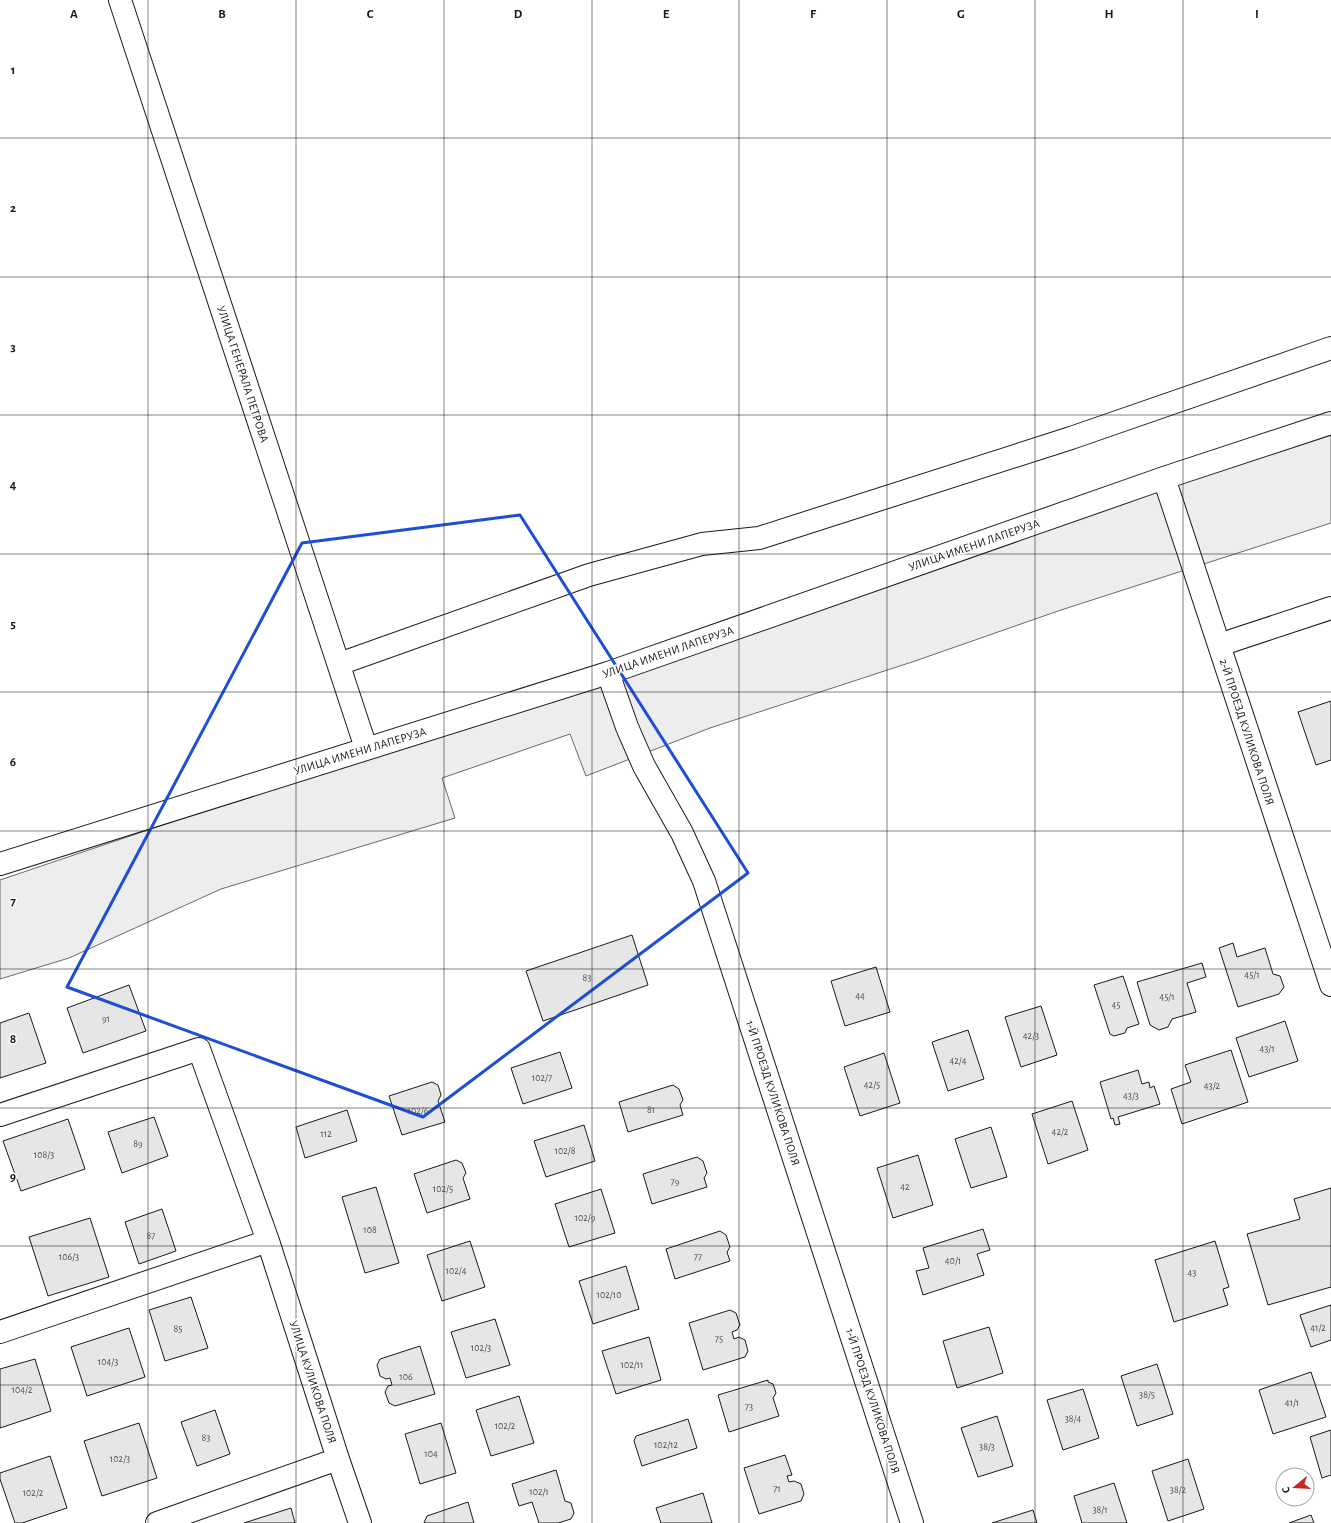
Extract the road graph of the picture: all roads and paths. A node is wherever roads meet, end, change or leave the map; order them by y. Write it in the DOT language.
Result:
graph roads {
  1 [pos="120,0"];
  2 [pos="1331,348"];
  3 [pos="1331,423"];
  4 [pos="1164,478"];
  5 [pos="1331,608"];
  6 [pos="1219,645"];
  7 [pos="339,664"];
  8 [pos="608,673"];
  9 [pos="366,748"];
  10 [pos="0,864"];
  11 [pos="1331,985"];
  12 [pos="0,1115"];
  13 [pos="268,1241"];
  14 [pos="0,1332"];
  15 [pos="338,1459"];
  16 [pos="157,1523"];
  17 [pos="360,1523"];
  18 [pos="912,1523"];
  1 -- 7 [label="street, УЛИЦА ГЕНЕРАЛА ПЕТРОВА"];
  2 -- 7 [label="street"];
  3 -- 4 [label="street, УЛИЦА ИМЕНИ ЛАПЕРУЗА"];
  4 -- 6 [label="street, 2-Й ПРОЕЗД КУЛИКОВА ПОЛЯ"];
  4 -- 8 [label="street, УЛИЦА ИМЕНИ ЛАПЕРУЗА"];
  5 -- 6 [label="street"];
  6 -- 11 [label="street, 2-Й ПРОЕЗД КУЛИКОВА ПОЛЯ"];
  7 -- 9 [label="street, УЛИЦА ГЕНЕРАЛА ПЕТРОВА"];
  8 -- 9 [label="street, УЛИЦА ИМЕНИ ЛАПЕРУЗА"];
  8 -- 18 [label="street, 1-Й ПРОЕЗД КУЛИКОВА ПОЛЯ"];
  9 -- 10 [label="street, УЛИЦА ИМЕНИ ЛАПЕРУЗА"];
  12 -- 13 [label="street, УЛИЦА КУЛИКОВА ПОЛЯ"];
  13 -- 14 [label="street"];
  13 -- 15 [label="street, УЛИЦА КУЛИКОВА ПОЛЯ"];
  15 -- 16 [label="street"];
  15 -- 17 [label="street, УЛИЦА КУЛИКОВА ПОЛЯ"];
}
